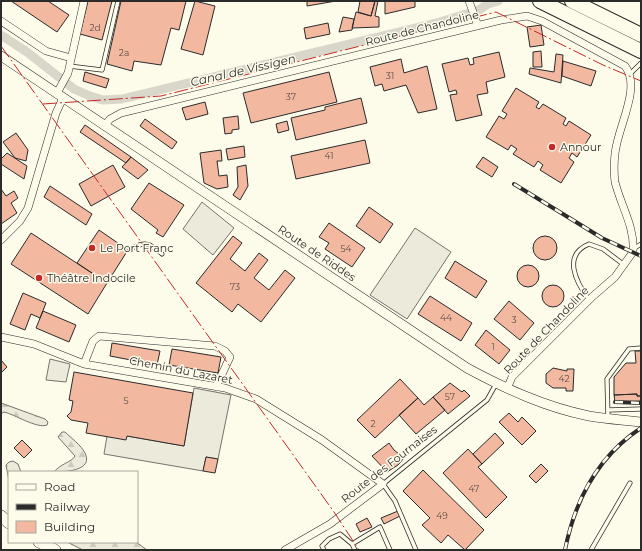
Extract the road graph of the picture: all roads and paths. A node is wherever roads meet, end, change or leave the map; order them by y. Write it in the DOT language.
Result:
graph roads {
  1 [pos="84,1"];
  2 [pos="118,1"];
  3 [pos="540,1"];
  4 [pos="572,1"];
  5 [pos="470,2"];
  6 [pos="1,21"];
  7 [pos="478,26"];
  8 [pos="641,35"];
  9 [pos="641,51"];
  10 [pos="1,56"];
  11 [pos="71,58"];
  12 [pos="641,63"];
  13 [pos="68,69"];
  14 [pos="632,72"];
  15 [pos="61,92"];
  16 [pos="104,126"];
  17 [pos="1,240"];
  18 [pos="641,244"];
  19 [pos="135,247"];
  20 [pos="633,249"];
  21 [pos="162,254"];
  22 [pos="623,264"];
  23 [pos="589,300"];
  24 [pos="1,337"];
  25 [pos="641,348"];
  26 [pos="84,364"];
  27 [pos="496,384"];
  28 [pos="216,387"];
  29 [pos="507,389"];
  30 [pos="641,409"];
  31 [pos="608,414"];
  32 [pos="641,422"];
  33 [pos="630,483"];
  34 [pos="383,484"];
  35 [pos="41,543"];
  36 [pos="352,544"];
  37 [pos="55,550"];
  38 [pos="286,550"];
  39 [pos="324,550"];
  40 [pos="356,550"];
  41 [pos="390,550"];
  42 [pos="416,550"];
  43 [pos="591,550"];
  1 -- 11 [label="street"];
  2 -- 13 [label="lane"];
  3 -- 9 [label="highway"];
  4 -- 8 [label="highway"];
  5 -- 7 [label="street"];
  6 -- 11 [label="street"];
  7 -- 14 [label="street, Route de Chandoline"];
  7 -- 16 [label="street, Route de Chandoline"];
  10 -- 15 [label="street, Route de Riddes"];
  11 -- 13 [label="street"];
  12 -- 14 [label="lane"];
  13 -- 15 [label="street"];
  14 -- 20 [label="street"];
  15 -- 16 [label="street, Route de Riddes"];
  15 -- 17 [label="street"];
  16 -- 27 [label="street, Route de Riddes"];
  18 -- 20 [label="lane"];
  19 -- 21 [label="lane"];
  20 -- 22 [label="street, Route de Chandoline"];
  22 -- 23 [label="street, Route de Chandoline"];
  22 -- 23 [label="lane"];
  23 -- 29 [label="street, Route de Chandoline"];
  24 -- 26 [label="street, Chemin du Lazaret"];
  25 -- 31 [label="lane"];
  26 -- 28 [label="street, Chemin du Lazaret"];
  26 -- 28 [label="street"];
  27 -- 29 [label="street, Route de Riddes"];
  27 -- 34 [label="lane, Route des Fournaises"];
  28 -- 34 [label="street, Chemin du Lazaret"];
  29 -- 31 [label="street, Route de Riddes"];
  30 -- 31 [label="lane"];
  31 -- 32 [label="street, Route de Riddes"];
  33 -- 43 [label="lane"];
  34 -- 38 [label="street, Route des Fournaises"];
  34 -- 42 [label="lane"];
  35 -- 37 [label="main road"];
  36 -- 39 [label="lane"];
  36 -- 40 [label="lane"];
  36 -- 41 [label="lane"];
}
